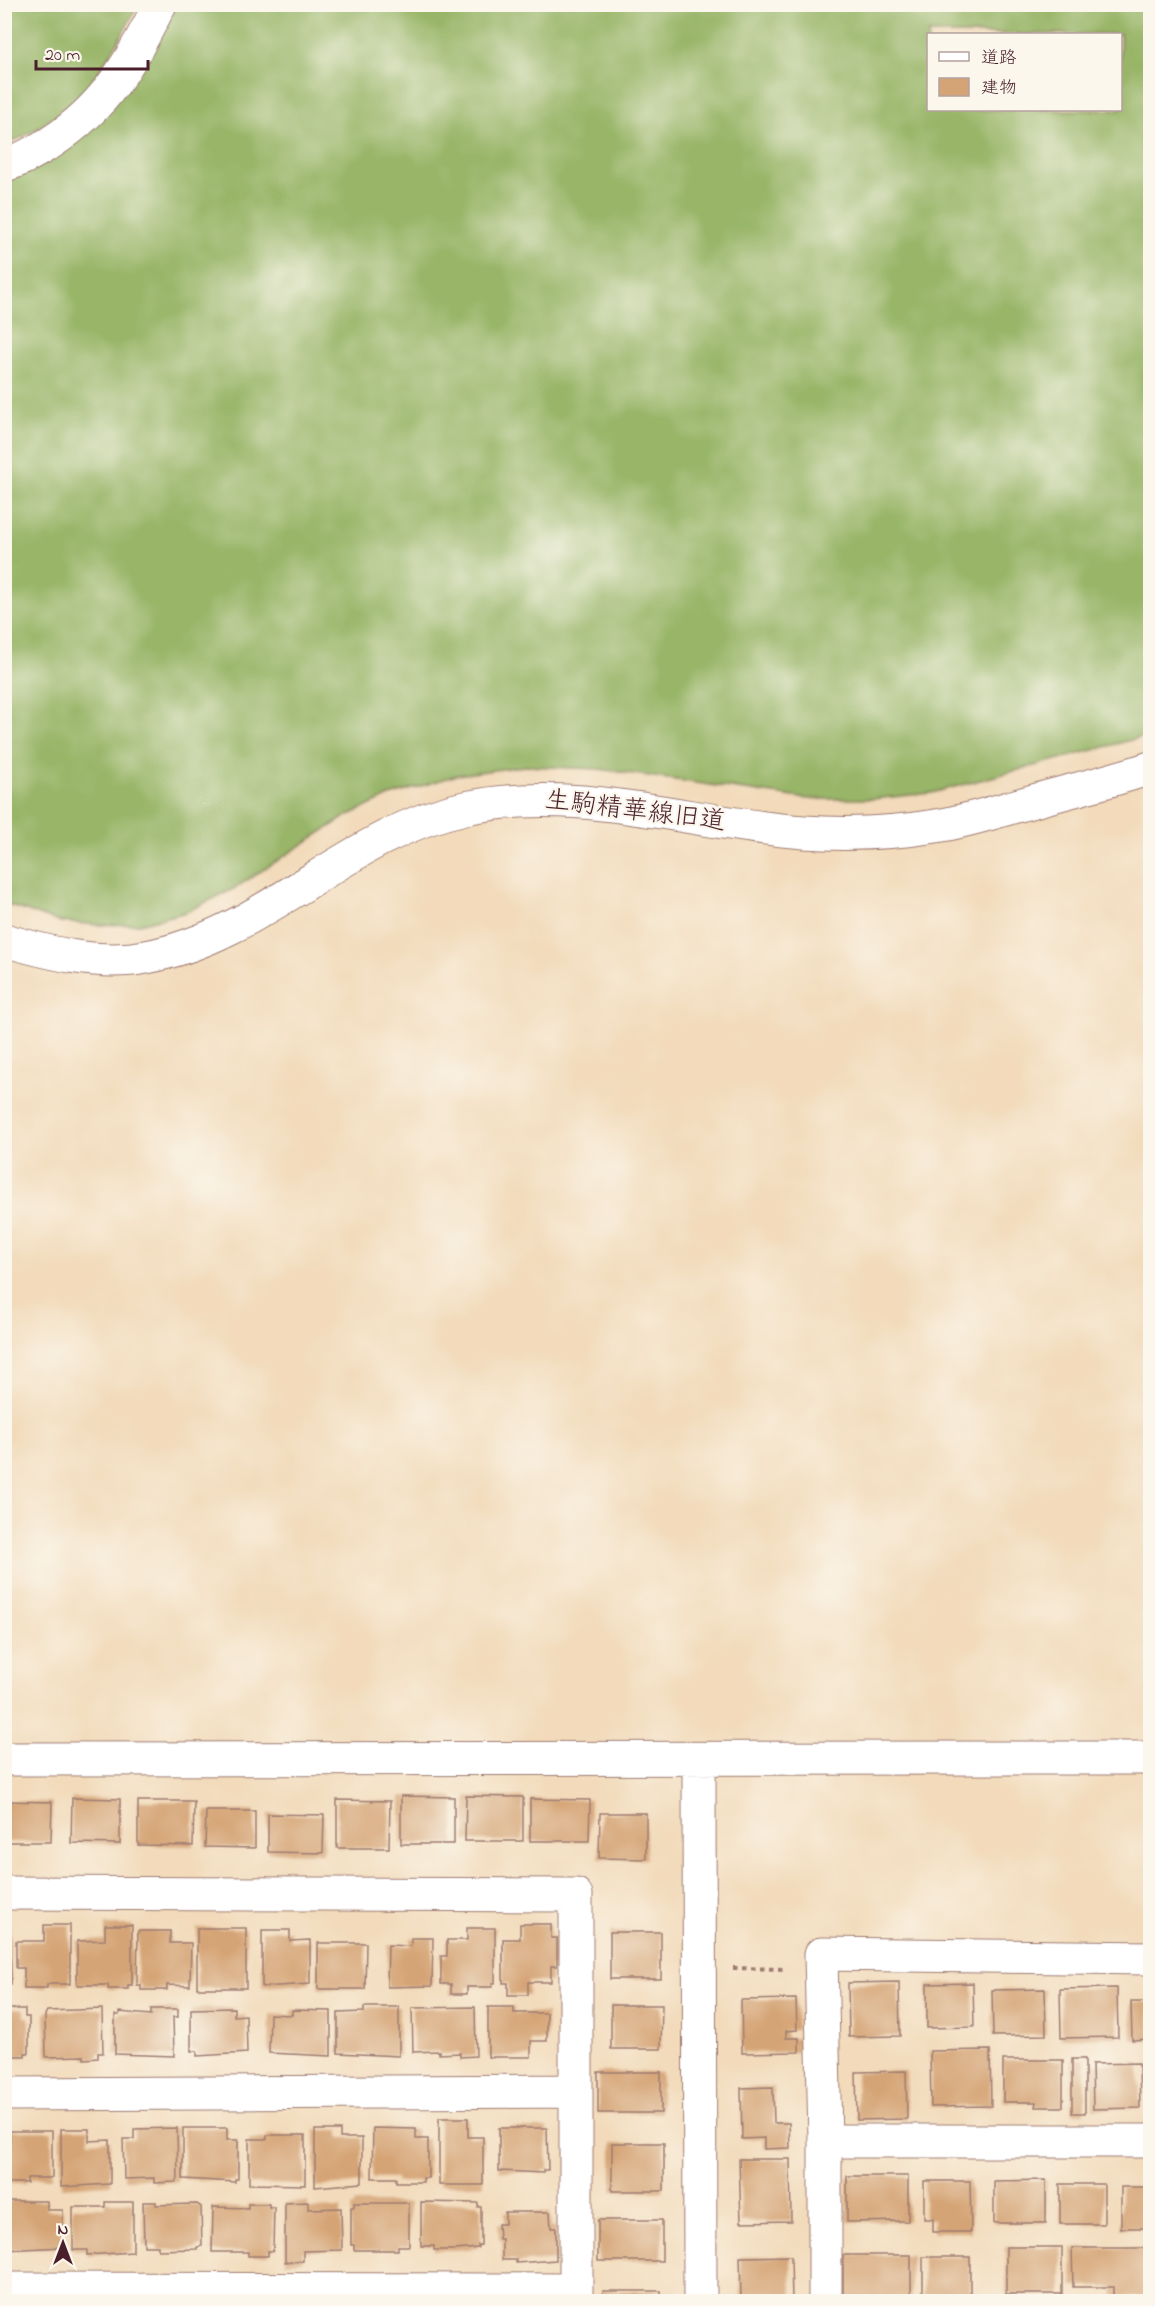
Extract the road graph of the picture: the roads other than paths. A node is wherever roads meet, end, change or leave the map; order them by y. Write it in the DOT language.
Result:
graph roads {
  1 [pos="160,4"];
  2 [pos="4,165"];
  3 [pos="1141,771"];
  4 [pos="4,940"];
  5 [pos="1150,1758"];
  6 [pos="4,1759"];
  7 [pos="699,1759"];
  8 [pos="4,1893"];
  9 [pos="1150,1958"];
  10 [pos="576,2091"];
  11 [pos="4,2094"];
  12 [pos="825,2141"];
  13 [pos="1150,2141"];
  14 [pos="4,2289"];
  15 [pos="576,2296"];
  16 [pos="700,2301"];
  17 [pos="825,2301"];
  1 -- 2 [label="street"];
  3 -- 4 [label="street, 生駒精華線旧道"];
  5 -- 7 [label="street"];
  6 -- 7 [label="street"];
  7 -- 16 [label="street"];
  8 -- 10 [label="street"];
  9 -- 12 [label="street"];
  10 -- 11 [label="street"];
  10 -- 15 [label="street"];
  12 -- 13 [label="street"];
  12 -- 17 [label="street"];
  14 -- 15 [label="street"];
}
